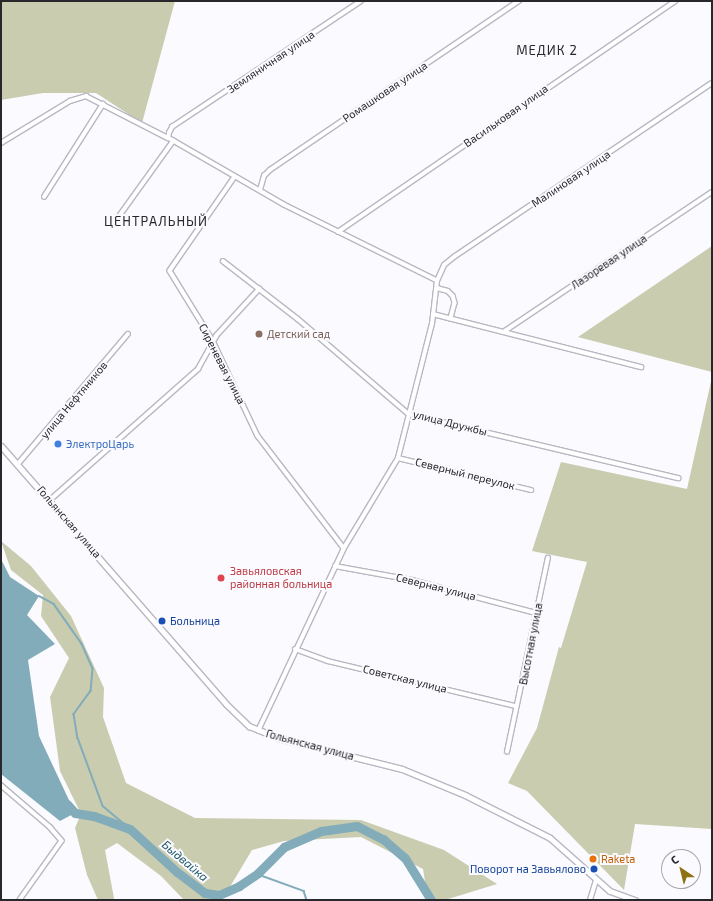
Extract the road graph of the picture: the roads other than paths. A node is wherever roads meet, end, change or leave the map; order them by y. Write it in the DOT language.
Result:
graph roads {
  1 [pos="361,1"];
  2 [pos="519,1"];
  3 [pos="675,1"];
  4 [pos="712,83"];
  5 [pos="103,104"];
  6 [pos="168,138"];
  7 [pos="172,140"];
  8 [pos="1,143"];
  9 [pos="235,178"];
  10 [pos="260,190"];
  11 [pos="712,192"];
  12 [pos="44,197"];
  13 [pos="112,226"];
  14 [pos="338,232"];
  15 [pos="223,261"];
  16 [pos="437,281"];
  17 [pos="438,288"];
  18 [pos="259,289"];
  19 [pos="434,314"];
  20 [pos="451,318"];
  21 [pos="505,331"];
  22 [pos="128,334"];
  23 [pos="213,341"];
  24 [pos="641,367"];
  25 [pos="409,414"];
  26 [pos="1,446"];
  27 [pos="398,458"];
  28 [pos="18,464"];
  29 [pos="678,478"];
  30 [pos="531,490"];
  31 [pos="50,500"];
  32 [pos="344,548"];
  33 [pos="548,558"];
  34 [pos="335,566"];
  35 [pos="536,612"];
  36 [pos="295,649"];
  37 [pos="515,706"];
  38 [pos="258,730"];
  39 [pos="507,752"];
  40 [pos="1,785"];
  41 [pos="596,880"];
  42 [pos="20,900"];
  43 [pos="590,900"];
  44 [pos="635,900"];
  1 -- 6 [label="street, Земляничная улица"];
  2 -- 10 [label="street, Ромашковая улица"];
  3 -- 14 [label="street, Васильковая улица"];
  4 -- 16 [label="street, Малиновая улица"];
  5 -- 6 [label="street"];
  5 -- 8 [label="street"];
  5 -- 12 [label="street"];
  6 -- 7 [label="street"];
  7 -- 9 [label="street"];
  7 -- 13 [label="street"];
  9 -- 10 [label="street"];
  9 -- 23 [label="street, Сиреневая улица"];
  10 -- 14 [label="street"];
  11 -- 21 [label="street, Лазоревая улица"];
  14 -- 16 [label="street"];
  15 -- 18 [label="street, улица Дружбы"];
  16 -- 17 [label="street"];
  17 -- 19 [label="street"];
  17 -- 20 [label="street"];
  18 -- 23 [label="street"];
  18 -- 25 [label="street, улица Дружбы"];
  19 -- 20 [label="street"];
  19 -- 25 [label="street"];
  20 -- 21 [label="street"];
  21 -- 24 [label="street"];
  22 -- 28 [label="street, улица Нефтяников"];
  23 -- 31 [label="street"];
  23 -- 32 [label="street, Сиреневая улица"];
  25 -- 27 [label="street"];
  25 -- 29 [label="street, улица Дружбы"];
  26 -- 28 [label="main road, Гольянская улица"];
  27 -- 30 [label="street, Северный переулок"];
  27 -- 32 [label="street"];
  28 -- 31 [label="main road, Гольянская улица"];
  31 -- 38 [label="main road, Гольянская улица"];
  32 -- 34 [label="street"];
  33 -- 35 [label="street, Высотная улица"];
  34 -- 35 [label="street, Северная улица"];
  34 -- 36 [label="street"];
  35 -- 37 [label="street, Высотная улица"];
  36 -- 37 [label="street, Советская улица"];
  36 -- 38 [label="street"];
  37 -- 39 [label="street, Высотная улица"];
  38 -- 41 [label="main road, Гольянская улица"];
  40 -- 42 [label="street"];
  41 -- 43 [label="street"];
  41 -- 44 [label="main road, Гольянская улица"];
}
